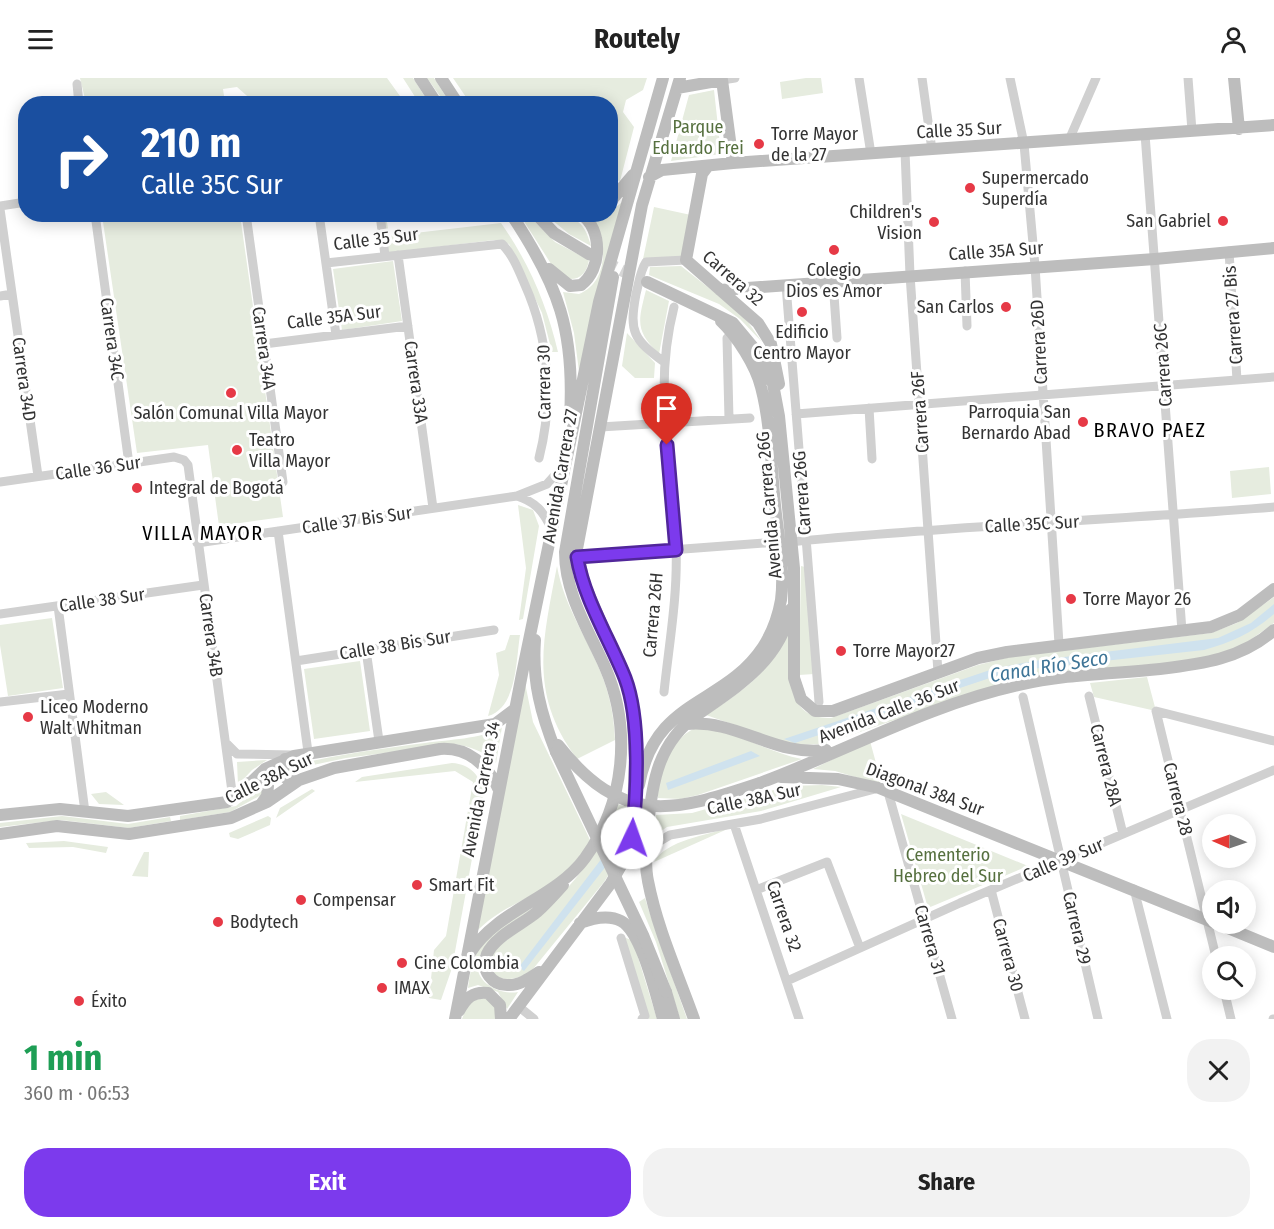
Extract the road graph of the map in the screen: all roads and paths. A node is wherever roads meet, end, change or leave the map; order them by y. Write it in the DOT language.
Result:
graph roads {
  1 [pos="420,78"];
  2 [pos="441,78"];
  3 [pos="663,78"];
  4 [pos="735,78"];
  5 [pos="859,78"];
  6 [pos="922,78"];
  7 [pos="1010,78"];
  8 [pos="1096,78"];
  9 [pos="1188,78"];
  10 [pos="1234,78"];
  11 [pos="722,80"];
  12 [pos="678,83"];
  13 [pos="76,84"];
  14 [pos="78,96"];
  15 [pos="431,96"];
  16 [pos="453,96"];
  17 [pos="1274,125"];
  18 [pos="1239,129"];
  19 [pos="1192,131"];
  20 [pos="1145,134"];
  21 [pos="1069,140"];
  22 [pos="1024,144"];
  23 [pos="933,150"];
  24 [pos="905,151"];
  25 [pos="871,154"];
  26 [pos="733,163"];
  27 [pos="708,166"];
  28 [pos="637,170"];
  29 [pos="649,177"];
  30 [pos="618,193"];
  31 [pos="18,204"];
  32 [pos="0,208"];
  33 [pos="624,214"];
  34 [pos="95,222"];
  35 [pos="247,222"];
  36 [pos="320,222"];
  37 [pos="381,222"];
  38 [pos="516,222"];
  39 [pos="544,222"];
  40 [pos="590,222"];
  41 [pos="502,244"];
  42 [pos="1274,248"];
  43 [pos="1229,251"];
  44 [pos="537,254"];
  45 [pos="589,254"];
  46 [pos="398,255"];
  47 [pos="385,256"];
  48 [pos="1155,259"];
  49 [pos="686,260"];
  50 [pos="326,263"];
  51 [pos="1035,266"];
  52 [pos="965,271"];
  53 [pos="910,275"];
  54 [pos="833,281"];
  55 [pos="646,282"];
  56 [pos="786,285"];
  57 [pos="720,290"];
  58 [pos="12,294"];
  59 [pos="0,296"];
  60 [pos="674,307"];
  61 [pos="711,311"];
  62 [pos="408,326"];
  63 [pos="967,326"];
  64 [pos="336,335"];
  65 [pos="727,338"];
  66 [pos="837,338"];
  67 [pos="264,344"];
  68 [pos="664,362"];
  69 [pos="1274,377"];
  70 [pos="1237,380"];
  71 [pos="1164,384"];
  72 [pos="1042,394"];
  73 [pos="920,404"];
  74 [pos="869,408"];
  75 [pos="796,414"];
  76 [pos="779,416"];
  77 [pos="750,418"];
  78 [pos="729,419"];
  79 [pos="664,423"];
  80 [pos="600,427"];
  81 [pos="539,458"];
  82 [pos="568,459"];
  83 [pos="872,459"];
  84 [pos="129,464"];
  85 [pos="189,471"];
  86 [pos="38,476"];
  87 [pos="0,482"];
  88 [pos="283,482"];
  89 [pos="517,496"];
  90 [pos="1274,507"];
  91 [pos="433,508"];
  92 [pos="1174,515"];
  93 [pos="1052,524"];
  94 [pos="929,529"];
  95 [pos="553,530"];
  96 [pos="278,531"];
  97 [pos="806,541"];
  98 [pos="785,542"];
  99 [pos="197,543"];
  100 [pos="676,550"];
  101 [pos="577,557"];
  102 [pos="203,585"];
  103 [pos="1274,589"];
  104 [pos="540,591"];
  105 [pos="794,593"];
  106 [pos="58,606"];
  107 [pos="0,614"];
  108 [pos="494,630"];
  109 [pos="1274,630"];
  110 [pos="1182,631"];
  111 [pos="1059,644"];
  112 [pos="366,650"];
  113 [pos="296,661"];
  114 [pos="938,672"];
  115 [pos="663,692"];
  116 [pos="69,694"];
  117 [pos="1089,696"];
  118 [pos="1023,697"];
  119 [pos="0,702"];
  120 [pos="819,707"];
  121 [pos="515,709"];
  122 [pos="685,724"];
  123 [pos="379,741"];
  124 [pos="1274,741"];
  125 [pos="226,743"];
  126 [pos="557,748"];
  127 [pos="839,748"];
  128 [pos="308,752"];
  129 [pos="290,758"];
  130 [pos="1274,770"];
  131 [pos="299,780"];
  132 [pos="765,781"];
  133 [pos="249,783"];
  134 [pos="499,790"];
  135 [pos="883,790"];
  136 [pos="233,800"];
  137 [pos="262,804"];
  138 [pos="1181,810"];
  139 [pos="85,812"];
  140 [pos="0,815"];
  141 [pos="634,816"];
  142 [pos="734,824"];
  143 [pos="0,834"];
  144 [pos="1123,834"];
  145 [pos="646,858"];
  146 [pos="1061,861"];
  147 [pos="577,868"];
  148 [pos="1202,886"];
  149 [pos="1134,889"];
  150 [pos="756,890"];
  151 [pos="992,890"];
  152 [pos="1202,918"];
  153 [pos="924,920"];
  154 [pos="579,924"];
  155 [pos="1242,934"];
  156 [pos="621,938"];
  157 [pos="1274,947"];
  158 [pos="860,948"];
  159 [pos="466,959"];
  160 [pos="545,968"];
  161 [pos="787,981"];
  162 [pos="1227,1000"];
  163 [pos="518,1006"];
  164 [pos="644,1017"];
  165 [pos="455,1018"];
  166 [pos="501,1019"];
  167 [pos="509,1019"];
  168 [pos="534,1019"];
  169 [pos="663,1019"];
  170 [pos="674,1019"];
  171 [pos="694,1019"];
  172 [pos="800,1019"];
  173 [pos="952,1019"];
  174 [pos="1025,1019"];
  175 [pos="1098,1019"];
  176 [pos="1167,1019"];
  177 [pos="1232,1019"];
  1 -- 15 [label="main road"];
  2 -- 16 [label="main road"];
  3 -- 28 [label="main road, Avenida Carrera 27"];
  4 -- 11 [label="street"];
  5 -- 25 [label="street"];
  6 -- 23 [label="street"];
  7 -- 22 [label="street, Carrera 26D"];
  8 -- 21 [label="street"];
  9 -- 19 [label="street"];
  10 -- 18 [label="main road"];
  11 -- 12 [label="main road"];
  11 -- 26 [label="main road"];
  12 -- 29 [label="main road, Avenida Carrera 27"];
  13 -- 14 [label="street"];
  17 -- 18 [label="main road, Calle 35 Sur"];
  18 -- 19 [label="main road, Calle 35 Sur"];
  19 -- 20 [label="main road, Calle 35 Sur"];
  20 -- 21 [label="main road, Calle 35 Sur"];
  20 -- 48 [label="street, Carrera 26C"];
  21 -- 22 [label="main road, Calle 35 Sur"];
  22 -- 23 [label="main road, Calle 35 Sur"];
  22 -- 51 [label="street, Carrera 26D"];
  23 -- 24 [label="main road, Calle 35 Sur"];
  24 -- 25 [label="main road, Calle 35 Sur"];
  24 -- 53 [label="street, Carrera 26F"];
  25 -- 26 [label="main road, Calle 35 Sur"];
  26 -- 27 [label="main road, Calle 35 Sur"];
  27 -- 29 [label="main road, Calle 35 Sur"];
  27 -- 49 [label="main road, Carrera 32"];
  28 -- 30 [label="main road"];
  28 -- 33 [label="main road, Avenida Carrera 27"];
  29 -- 80 [label="main road, Avenida Carrera 27"];
  31 -- 32 [label="street"];
  32 -- 58 [label="street, Carrera 34D"];
  33 -- 82 [label="main road, Avenida Carrera 27"];
  33 -- 147 [label="main road, Avenida Carrera 27"];
  34 -- 84 [label="street, Carrera 34C"];
  35 -- 67 [label="street, Carrera 34A"];
  36 -- 50 [label="street"];
  37 -- 47 [label="street"];
  38 -- 44 [label="main road"];
  39 -- 45 [label="main road"];
  40 -- 44 [label="main road"];
  41 -- 46 [label="street, Calle 35 Sur"];
  41 -- 81 [label="street, Carrera 30"];
  42 -- 43 [label="main road, Calle 35A Sur"];
  43 -- 48 [label="main road, Calle 35A Sur"];
  43 -- 70 [label="street, Carrera 27 Bis"];
  44 -- 82 [label="main road"];
  46 -- 47 [label="street, Calle 35 Sur"];
  46 -- 62 [label="street, Carrera 33A"];
  47 -- 50 [label="street, Calle 35 Sur"];
  48 -- 51 [label="main road, Calle 35A Sur"];
  48 -- 71 [label="street, Carrera 26C"];
  49 -- 57 [label="main road, Carrera 32"];
  49 -- 68 [label="street"];
  50 -- 64 [label="street"];
  51 -- 52 [label="main road, Calle 35A Sur"];
  51 -- 72 [label="street, Carrera 26D"];
  52 -- 53 [label="main road, Calle 35A Sur"];
  52 -- 63 [label="street"];
  53 -- 54 [label="main road, Calle 35A Sur"];
  53 -- 73 [label="street, Carrera 26F"];
  54 -- 56 [label="main road, Calle 35A Sur"];
  54 -- 66 [label="street"];
  55 -- 61 [label="main road, Avenida Carrera 26G"];
  56 -- 57 [label="main road, Calle 35A Sur"];
  56 -- 75 [label="street, Carrera 26G"];
  57 -- 76 [label="main road, Carrera 32"];
  58 -- 59 [label="street"];
  58 -- 86 [label="street, Carrera 34D"];
  60 -- 68 [label="street, Carrera 26H"];
  61 -- 76 [label="main road, Avenida Carrera 26G"];
  61 -- 98 [label="main road, Avenida Carrera 26G"];
  62 -- 64 [label="street, Calle 35A Sur"];
  62 -- 91 [label="street, Carrera 33A"];
  64 -- 67 [label="street, Calle 35A Sur"];
  65 -- 78 [label="street"];
  67 -- 88 [label="street, Carrera 34A"];
  68 -- 79 [label="street, Carrera 26H"];
  69 -- 70 [label="street"];
  70 -- 71 [label="street"];
  71 -- 72 [label="street"];
  71 -- 92 [label="street, Carrera 26C"];
  72 -- 73 [label="street"];
  72 -- 93 [label="street, Carrera 26D"];
  73 -- 74 [label="street"];
  73 -- 94 [label="street, Carrera 26F"];
  74 -- 75 [label="street"];
  74 -- 83 [label="street"];
  75 -- 97 [label="street, Carrera 26G"];
  76 -- 98 [label="main road, Avenida Carrera 26G"];
  77 -- 78 [label="street"];
  78 -- 79 [label="street"];
  79 -- 80 [label="street"];
  79 -- 100 [label="street, Carrera 26H"];
  80 -- 101 [label="main road, Avenida Carrera 27"];
  82 -- 89 [label="street, Calle 37 Bis Sur"];
  82 -- 95 [label="main road, Avenida Carrera 27"];
  84 -- 85 [label="street, Calle 36 Sur"];
  84 -- 86 [label="street, Calle 36 Sur"];
  85 -- 99 [label="street, Carrera 34B"];
  86 -- 87 [label="street, Calle 36 Sur"];
  89 -- 91 [label="street, Calle 37 Bis Sur"];
  89 -- 95 [label="street"];
  90 -- 92 [label="street, Calle 35C Sur"];
  91 -- 96 [label="street, Calle 37 Bis Sur"];
  92 -- 93 [label="street, Calle 35C Sur"];
  92 -- 110 [label="street, Carrera 26C"];
  93 -- 94 [label="street, Calle 35C Sur"];
  93 -- 111 [label="street, Carrera 26D"];
  94 -- 97 [label="street, Calle 35C Sur"];
  94 -- 114 [label="street, Carrera 26F"];
  95 -- 104 [label="main road, Avenida Carrera 27"];
  96 -- 99 [label="street, Calle 37 Bis Sur"];
  96 -- 113 [label="street"];
  97 -- 98 [label="street, Calle 35C Sur"];
  97 -- 120 [label="street, Carrera 26G"];
  98 -- 100 [label="street, Calle 35C Sur"];
  98 -- 105 [label="main road, Avenida Carrera 26G"];
  98 -- 141 [label="main road, Avenida Carrera 26G"];
  99 -- 102 [label="street, Carrera 34B"];
  100 -- 101 [label="street, Calle 35C Sur"];
  100 -- 115 [label="street, Carrera 26H"];
  101 -- 141 [label="main road"];
  102 -- 106 [label="street, Calle 38 Sur"];
  102 -- 125 [label="street, Carrera 34B"];
  103 -- 110 [label="main road, Avenida Calle 36 Sur"];
  104 -- 121 [label="main road, Avenida Carrera 27"];
  104 -- 126 [label="main road, Avenida Calle 36 Sur"];
  105 -- 120 [label="main road, Avenida Carrera 26G"];
  105 -- 122 [label="main road"];
  106 -- 107 [label="street, Calle 38 Sur"];
  106 -- 116 [label="street"];
  108 -- 112 [label="street, Calle 38 Bis Sur"];
  109 -- 127 [label="main road, Avenida Calle 36 Sur"];
  110 -- 111 [label="main road, Avenida Calle 36 Sur"];
  111 -- 114 [label="main road, Avenida Calle 36 Sur"];
  112 -- 113 [label="street, Calle 38 Bis Sur"];
  112 -- 123 [label="street"];
  113 -- 128 [label="street"];
  114 -- 120 [label="main road, Avenida Calle 36 Sur"];
  116 -- 119 [label="street"];
  116 -- 139 [label="street"];
  117 -- 144 [label="street, Carrera 28A"];
  118 -- 146 [label="street, Carrera 29"];
  121 -- 123 [label="main road, Calle 38A Sur"];
  121 -- 134 [label="main road, Avenida Carrera 34"];
  122 -- 127 [label="main road"];
  122 -- 145 [label="main road"];
  123 -- 128 [label="main road, Calle 38A Sur"];
  124 -- 138 [label="street, Carrera 28"];
  125 -- 129 [label="street, Calle 38A Sur"];
  125 -- 136 [label="street, Carrera 34B"];
  126 -- 132 [label="main road, Avenida Calle 36 Sur, bridge"];
  126 -- 170 [label="main road, bridge"];
  127 -- 132 [label="main road, Avenida Calle 36 Sur"];
  128 -- 129 [label="main road, Calle 38A Sur"];
  129 -- 131 [label="main road"];
  129 -- 133 [label="main road, Calle 38A Sur"];
  130 -- 138 [label="street, Calle 39 Sur"];
  131 -- 134 [label="main road, Calle 38A Sur"];
  131 -- 137 [label="main road, Calle 38A Sur"];
  132 -- 135 [label="main road, Diagonal 38A Sur"];
  133 -- 136 [label="main road, Calle 38A Sur"];
  133 -- 137 [label="main road"];
  134 -- 159 [label="main road, Avenida Carrera 34"];
  135 -- 142 [label="street, Calle 38A Sur"];
  135 -- 146 [label="main road, Diagonal 38A Sur"];
  135 -- 153 [label="street, Carrera 31"];
  136 -- 139 [label="main road, Calle 38A Sur"];
  137 -- 143 [label="main road, Calle 38A Sur"];
  138 -- 144 [label="street, Calle 39 Sur"];
  138 -- 148 [label="street, Carrera 28"];
  139 -- 140 [label="main road, Calle 38A Sur"];
  141 -- 154 [label="main road"];
  142 -- 145 [label="street, Calle 38A Sur"];
  142 -- 150 [label="street, Carrera 32"];
  144 -- 146 [label="street, Calle 39 Sur"];
  145 -- 171 [label="main road"];
  146 -- 149 [label="main road, Diagonal 38A Sur"];
  146 -- 151 [label="street, Calle 39 Sur"];
  146 -- 175 [label="street, Carrera 29"];
  147 -- 159 [label="main road, Avenida Carrera 27"];
  147 -- 160 [label="main road"];
  149 -- 152 [label="main road, Diagonal 38A Sur"];
  149 -- 176 [label="street"];
  150 -- 158 [label="street"];
  150 -- 161 [label="street, Carrera 32"];
  151 -- 153 [label="street, Calle 39 Sur"];
  151 -- 174 [label="street, Carrera 30"];
  153 -- 158 [label="street, Calle 39 Sur"];
  153 -- 173 [label="street, Carrera 31"];
  154 -- 160 [label="main road"];
  154 -- 169 [label="main road"];
  155 -- 157 [label="main road, Diagonal 38A Sur"];
  156 -- 164 [label="street"];
  158 -- 161 [label="street, Calle 39 Sur"];
  159 -- 165 [label="main road, Avenida Carrera 34"];
  160 -- 163 [label="main road"];
  161 -- 172 [label="street, Carrera 32"];
  162 -- 177 [label="street"];
  163 -- 167 [label="main road"];
  163 -- 168 [label="street"];
  165 -- 166 [label="main road"];
}
